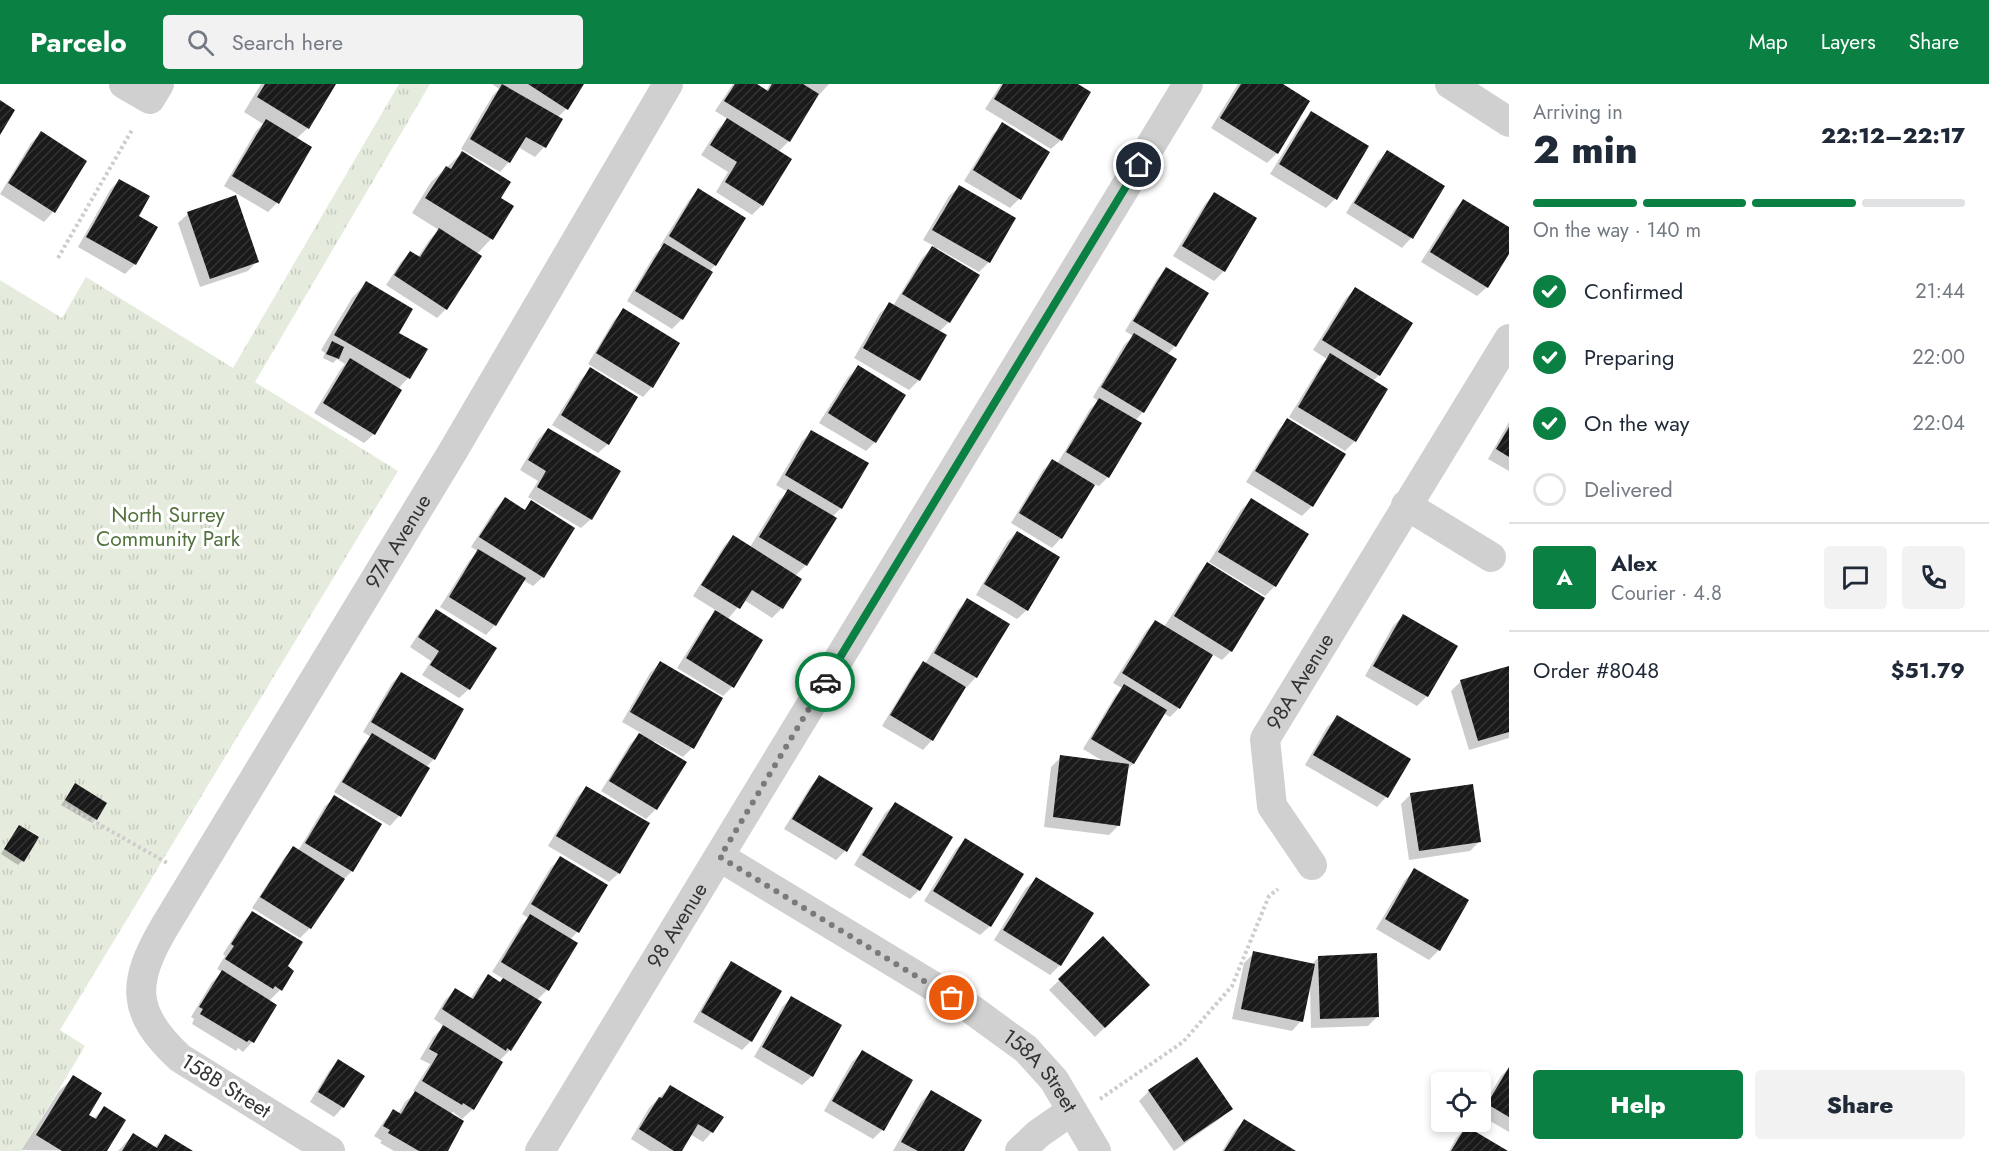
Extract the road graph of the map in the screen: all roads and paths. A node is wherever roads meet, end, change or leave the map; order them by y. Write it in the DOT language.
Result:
graph roads {
  1 [pos="124,84"];
  2 [pos="668,84"];
  3 [pos="1188,84"];
  4 [pos="1450,84"];
  5 [pos="154,92"];
  6 [pos="1509,122"];
  7 [pos="132,130"];
  8 [pos="58,258"];
  9 [pos="1509,339"];
  10 [pos="1406,505"];
  11 [pos="1491,557"];
  12 [pos="65,805"];
  13 [pos="720,857"];
  14 [pos="1312,865"];
  15 [pos="177,869"];
  16 [pos="1278,889"];
  17 [pos="142,1003"];
  18 [pos="1084,1106"];
  19 [pos="330,1151"];
  20 [pos="540,1151"];
  21 [pos="1020,1151"];
  22 [pos="1096,1151"];
  1 -- 5 [label="street"];
  2 -- 17 [label="street, 97A Avenue"];
  3 -- 13 [label="street, 98 Avenue"];
  4 -- 6 [label="street"];
  7 -- 8 [label="path"];
  9 -- 10 [label="street, 98A Avenue"];
  10 -- 11 [label="street"];
  10 -- 14 [label="street, 98A Avenue"];
  12 -- 15 [label="path"];
  13 -- 18 [label="street, 158A Street"];
  13 -- 20 [label="street, 98 Avenue"];
  16 -- 18 [label="path"];
  17 -- 19 [label="street, 158B Street"];
  18 -- 21 [label="street"];
  18 -- 22 [label="street, 158A Street"];
}
